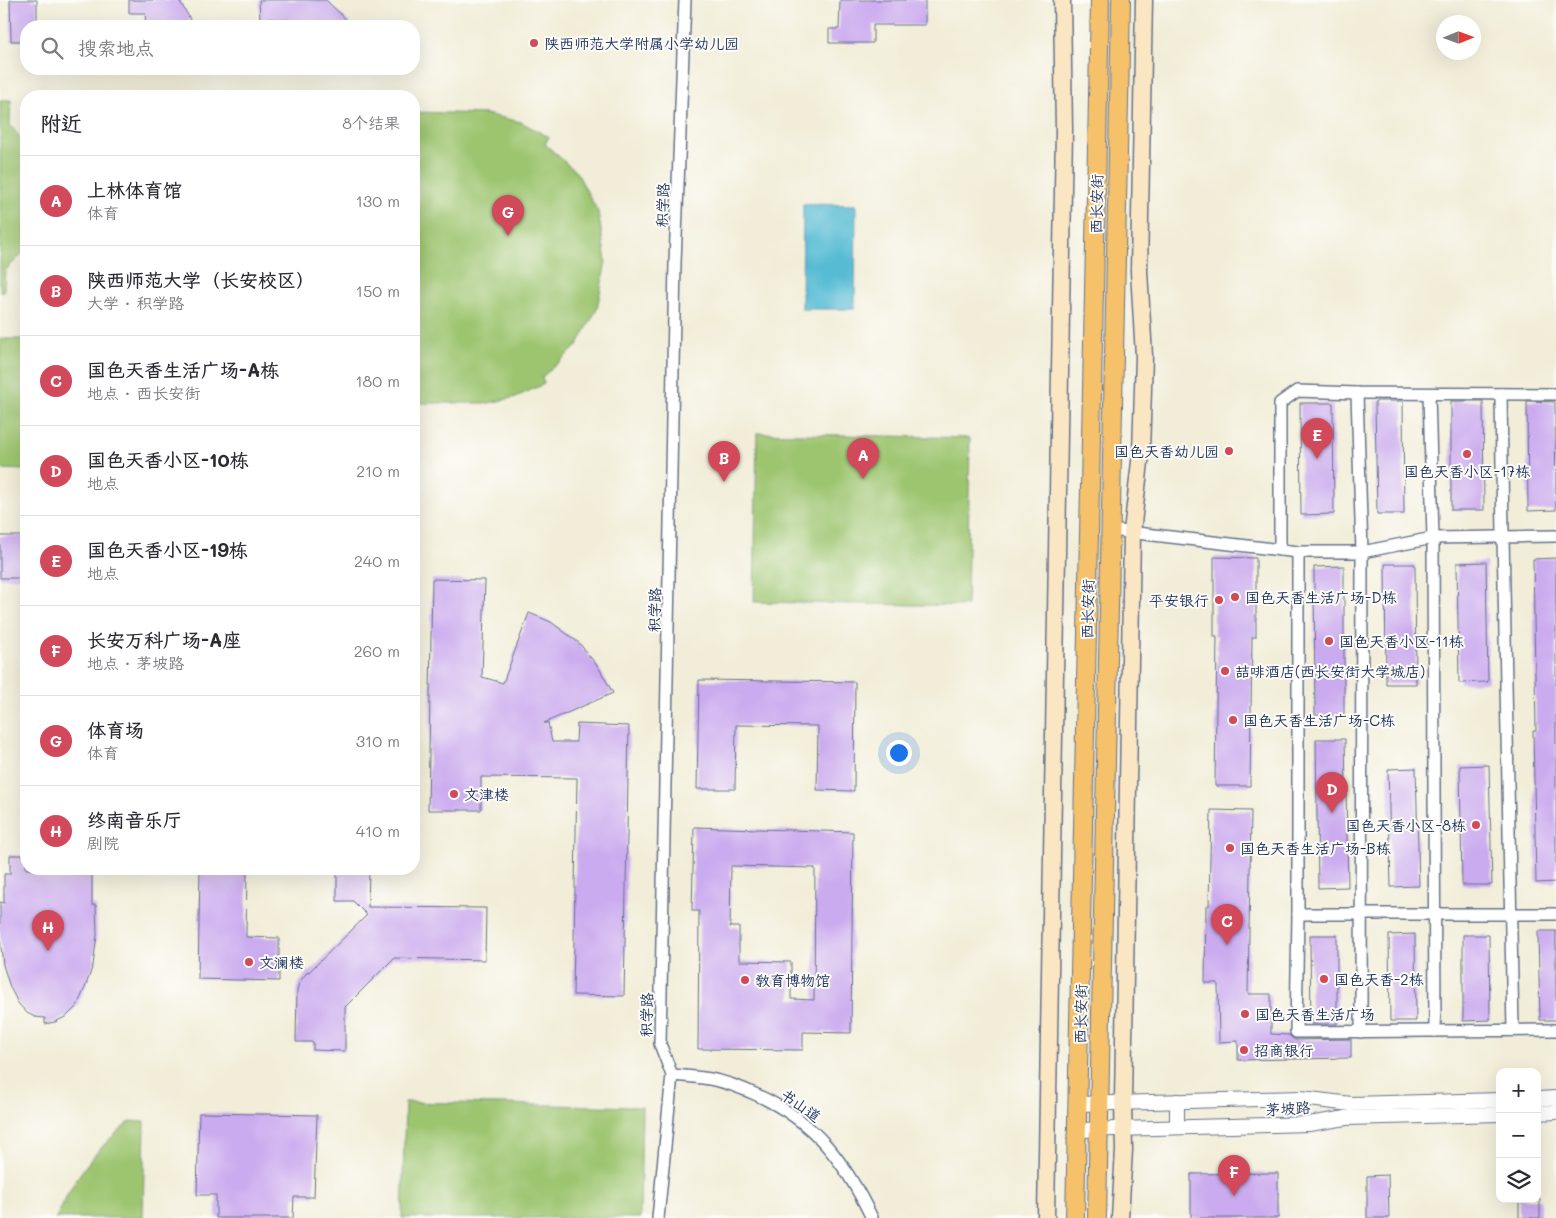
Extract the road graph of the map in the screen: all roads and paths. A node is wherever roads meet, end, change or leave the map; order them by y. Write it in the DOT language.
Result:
graph roads {
  1 [pos="685,0"];
  2 [pos="1062,0"];
  3 [pos="1100,0"];
  4 [pos="1121,0"];
  5 [pos="1144,0"];
  6 [pos="1357,393"];
  7 [pos="1429,394"];
  8 [pos="1501,394"];
  9 [pos="1556,394"];
  10 [pos="1111,530"];
  11 [pos="1132,532"];
  12 [pos="1502,536"];
  13 [pos="1556,536"];
  14 [pos="1433,538"];
  15 [pos="1280,550"];
  16 [pos="1298,552"];
  17 [pos="1362,552"];
  18 [pos="1361,913"];
  19 [pos="1298,914"];
  20 [pos="1434,914"];
  21 [pos="1511,914"];
  22 [pos="1556,914"];
  23 [pos="1513,1030"];
  24 [pos="1556,1030"];
  25 [pos="1434,1031"];
  26 [pos="1361,1032"];
  27 [pos="672,1075"];
  28 [pos="1556,1098"];
  29 [pos="1541,1099"];
  30 [pos="1496,1100"];
  31 [pos="1177,1102"];
  32 [pos="1123,1103"];
  33 [pos="1078,1104"];
  34 [pos="1100,1104"];
  35 [pos="1556,1112"];
  36 [pos="1541,1113"];
  37 [pos="1496,1114"];
  38 [pos="1177,1127"];
  39 [pos="1099,1129"];
  40 [pos="1124,1129"];
  41 [pos="1078,1130"];
  42 [pos="658,1218"];
  43 [pos="872,1218"];
  44 [pos="1046,1218"];
  45 [pos="1075,1218"];
  46 [pos="1097,1218"];
  47 [pos="1120,1218"];
  1 -- 27 [label="street, 积学路"];
  2 -- 44 [label="main road"];
  3 -- 33 [label="main road, 西长安街"];
  4 -- 10 [label="main road, 西长安街"];
  5 -- 11 [label="main road"];
  6 -- 7 [label="street"];
  6 -- 15 [label="street"];
  6 -- 17 [label="street"];
  7 -- 8 [label="street"];
  7 -- 14 [label="street"];
  8 -- 9 [label="street"];
  8 -- 12 [label="street"];
  10 -- 11 [label="street"];
  10 -- 34 [label="main road, 西长安街"];
  11 -- 15 [label="street"];
  11 -- 32 [label="main road"];
  12 -- 13 [label="street"];
  12 -- 14 [label="street"];
  12 -- 21 [label="street"];
  14 -- 17 [label="street"];
  14 -- 20 [label="street"];
  15 -- 16 [label="street"];
  16 -- 17 [label="street"];
  16 -- 19 [label="street"];
  17 -- 18 [label="street"];
  18 -- 19 [label="street"];
  18 -- 20 [label="street"];
  18 -- 26 [label="street"];
  19 -- 26 [label="street"];
  20 -- 21 [label="street"];
  20 -- 25 [label="street"];
  21 -- 22 [label="street"];
  21 -- 23 [label="street"];
  23 -- 24 [label="street"];
  23 -- 25 [label="street"];
  25 -- 26 [label="street"];
  27 -- 42 [label="street, 积学路"];
  27 -- 43 [label="street, 书山道"];
  28 -- 29 [label="street"];
  30 -- 31 [label="street, 茅坡路"];
  31 -- 32 [label="street, 茅坡路"];
  31 -- 38 [label="street"];
  32 -- 34 [label="street, 茅坡路"];
  32 -- 40 [label="main road"];
  33 -- 34 [label="street, 茅坡路"];
  33 -- 41 [label="main road, 西长安街"];
  34 -- 39 [label="main road, 西长安街"];
  35 -- 36 [label="street"];
  37 -- 38 [label="street, 茅坡路"];
  38 -- 40 [label="street, 茅坡路"];
  39 -- 40 [label="street, 茅坡路"];
  39 -- 41 [label="street, 茅坡路"];
  39 -- 46 [label="main road, 西长安街"];
  40 -- 47 [label="main road"];
  41 -- 45 [label="main road, 西长安街"];
}
